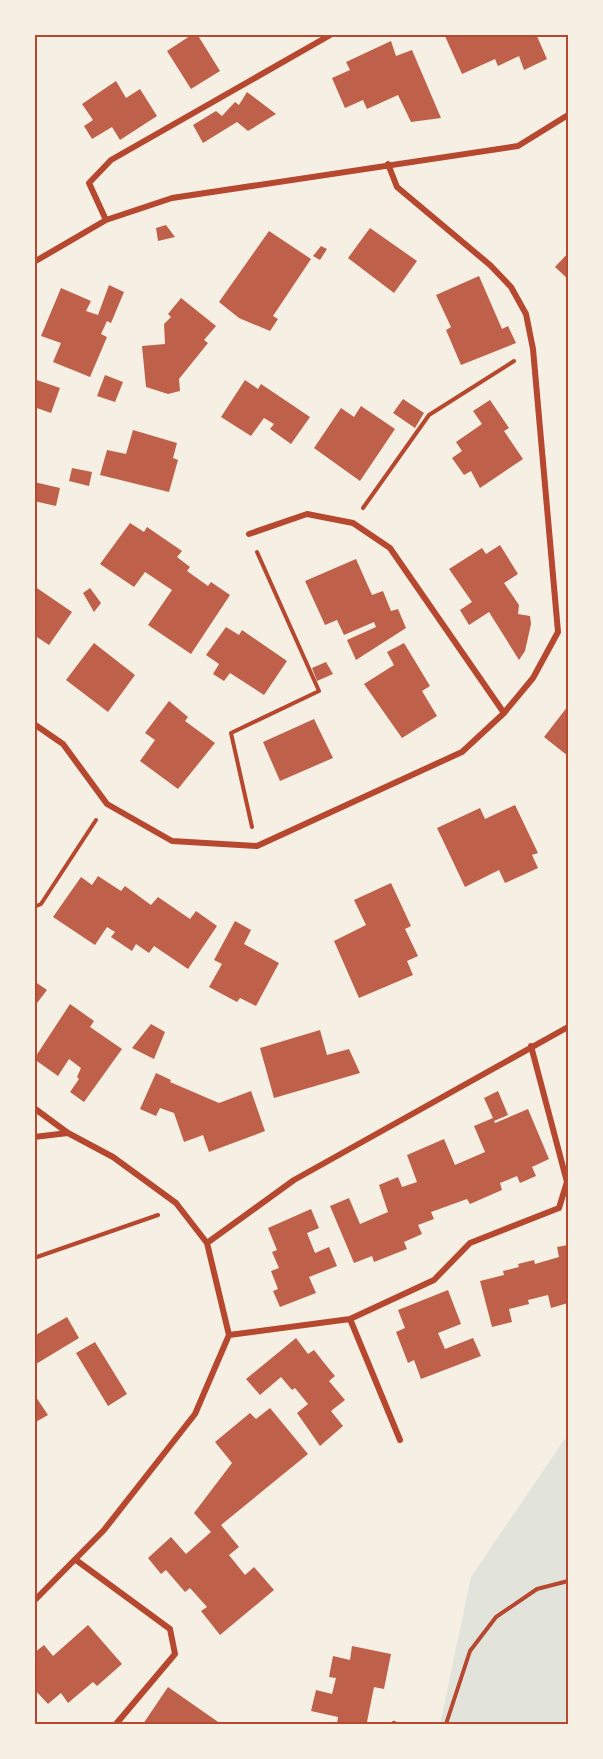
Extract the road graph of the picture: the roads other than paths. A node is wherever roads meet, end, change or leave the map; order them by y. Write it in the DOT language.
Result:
graph roads {
  1 [pos="332,34"];
  2 [pos="568,115"];
  3 [pos="388,164"];
  4 [pos="106,220"];
  5 [pos="34,262"];
  6 [pos="249,534"];
  7 [pos="504,713"];
  8 [pos="34,724"];
  9 [pos="568,1028"];
  10 [pos="531,1046"];
  11 [pos="34,1108"];
  12 [pos="68,1133"];
  13 [pos="34,1137"];
  14 [pos="207,1243"];
  15 [pos="350,1319"];
  16 [pos="229,1335"];
  17 [pos="400,1440"];
  18 [pos="76,1560"];
  19 [pos="34,1601"];
  20 [pos="116,1725"];
  1 -- 4 [label="street"];
  2 -- 3 [label="street"];
  3 -- 4 [label="street"];
  3 -- 7 [label="street"];
  4 -- 5 [label="street"];
  6 -- 7 [label="street"];
  7 -- 8 [label="street"];
  9 -- 10 [label="street"];
  10 -- 14 [label="street"];
  10 -- 15 [label="street"];
  11 -- 12 [label="street"];
  12 -- 13 [label="street"];
  12 -- 14 [label="street"];
  14 -- 16 [label="street"];
  15 -- 16 [label="street"];
  15 -- 17 [label="street"];
  16 -- 18 [label="street"];
  18 -- 19 [label="street"];
  18 -- 20 [label="street"];
}
